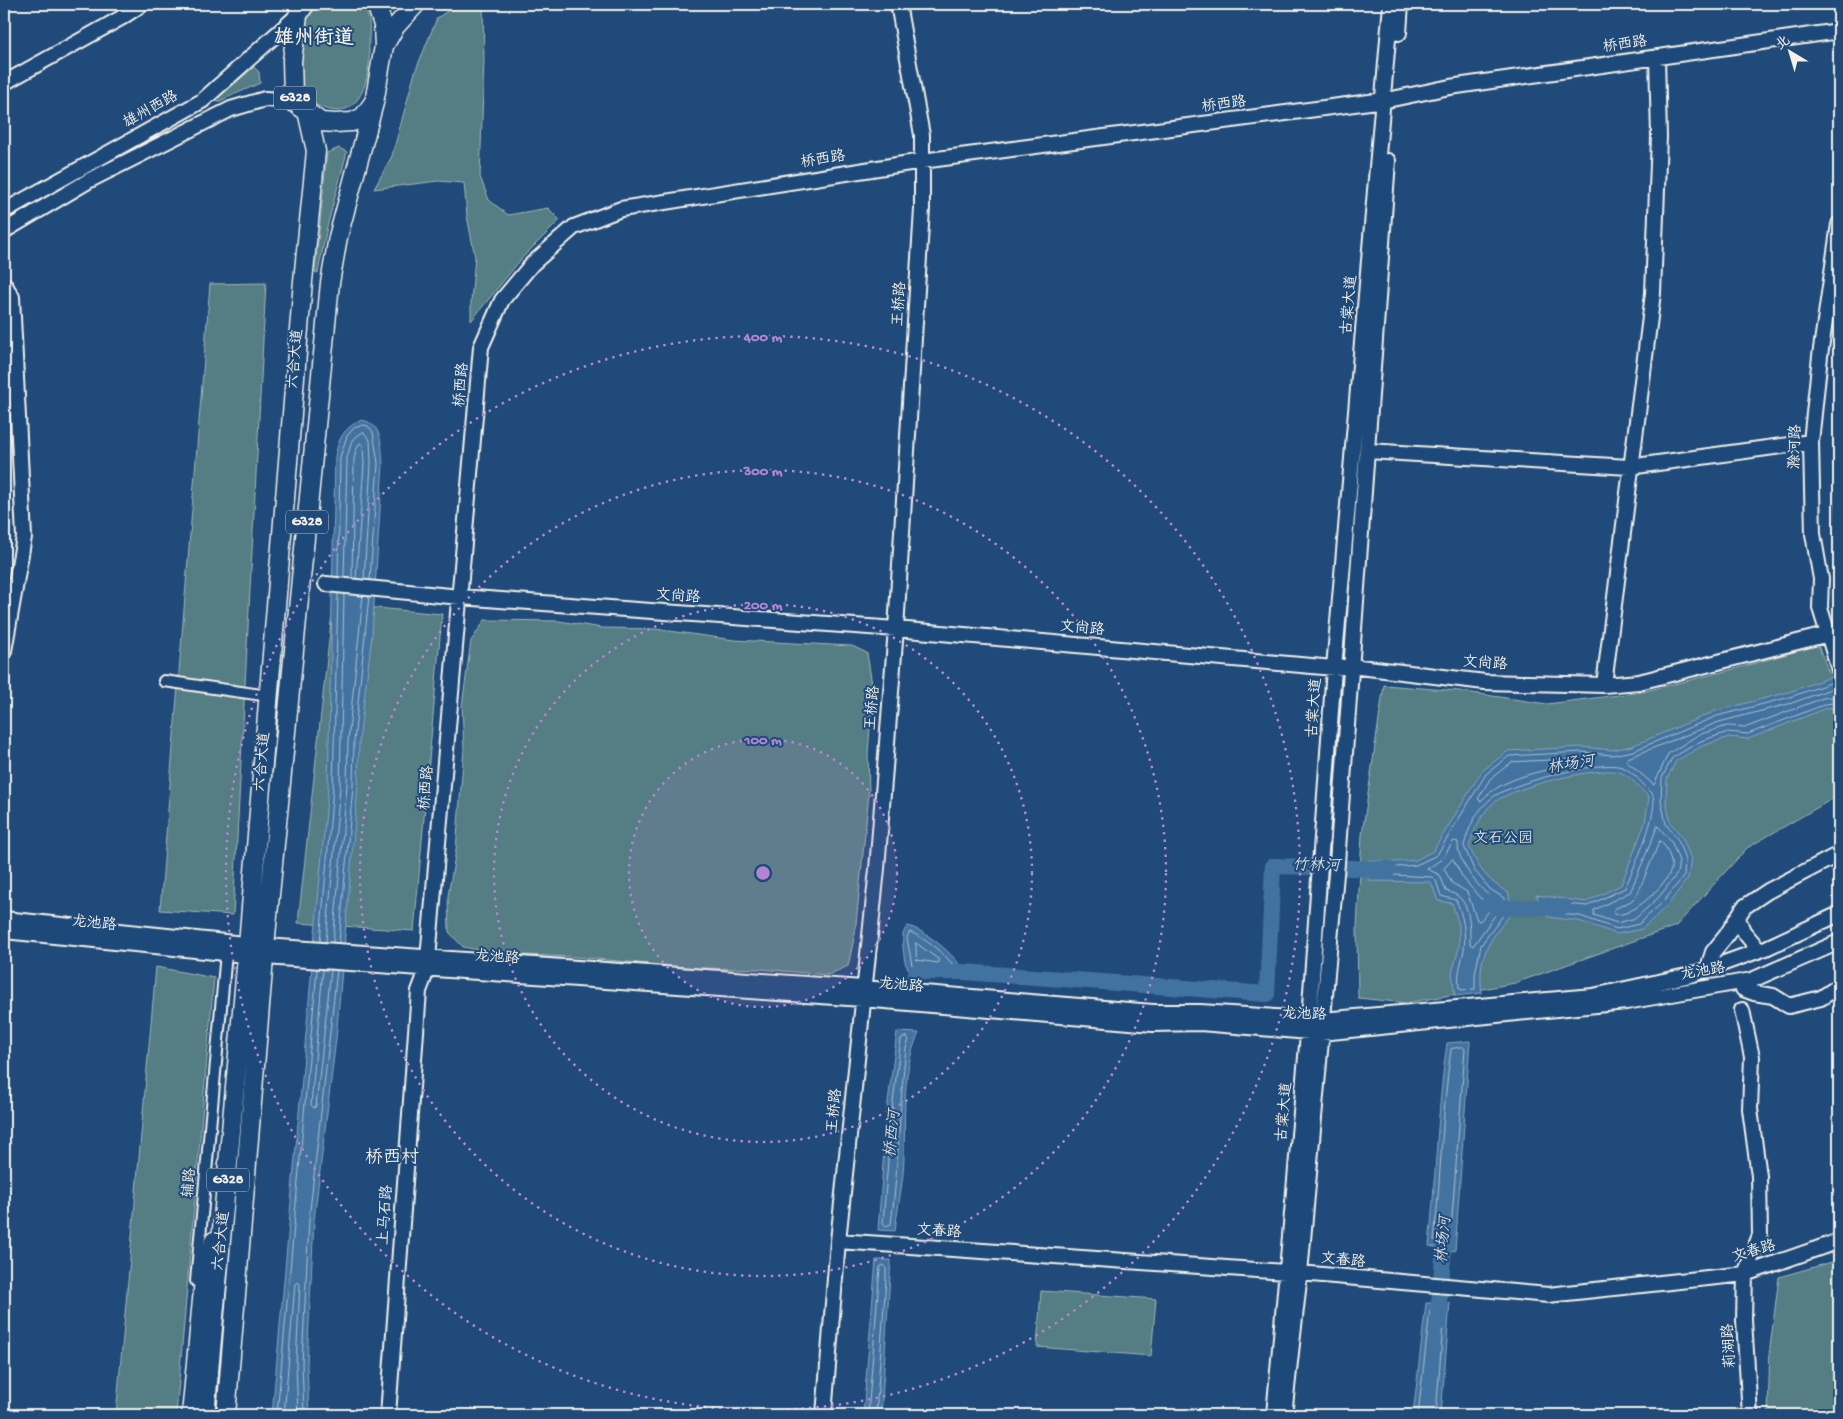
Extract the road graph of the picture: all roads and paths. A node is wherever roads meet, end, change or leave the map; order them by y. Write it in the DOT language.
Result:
graph roads {
  1 [pos="142,4"];
  2 [pos="376,4"];
  3 [pos="416,4"];
  4 [pos="898,4"];
  5 [pos="1391,4"];
  6 [pos="1401,4"];
  7 [pos="301,9"];
  8 [pos="1839,30"];
  9 [pos="384,46"];
  10 [pos="1657,57"];
  11 [pos="4,83"];
  12 [pos="1388,100"];
  13 [pos="374,103"];
  14 [pos="303,108"];
  15 [pos="922,161"];
  16 [pos="4,211"];
  17 [pos="1839,224"];
  18 [pos="4,231"];
  19 [pos="4,284"];
  20 [pos="1811,442"];
  21 [pos="1368,450"];
  22 [pos="1629,467"];
  23 [pos="326,584"];
  24 [pos="460,597"];
  25 [pos="896,629"];
  26 [pos="1829,634"];
  27 [pos="4,651"];
  28 [pos="1351,666"];
  29 [pos="1334,668"];
  30 [pos="1839,669"];
  31 [pos="164,681"];
  32 [pos="1604,685"];
  33 [pos="269,696"];
  34 [pos="1839,854"];
  35 [pos="1839,914"];
  36 [pos="1738,918"];
  37 [pos="4,919"];
  38 [pos="4,931"];
  39 [pos="1839,942"];
  40 [pos="1760,946"];
  41 [pos="256,951"];
  42 [pos="226,954"];
  43 [pos="1710,961"];
  44 [pos="428,964"];
  45 [pos="1768,976"];
  46 [pos="1839,986"];
  47 [pos="1743,989"];
  48 [pos="862,994"];
  49 [pos="1773,996"];
  50 [pos="1742,1010"];
  51 [pos="1315,1026"];
  52 [pos="226,1205"];
  53 [pos="1839,1241"];
  54 [pos="838,1242"];
  55 [pos="1294,1273"];
  56 [pos="1746,1274"];
  57 [pos="183,1415"];
  58 [pos="191,1415"];
  59 [pos="205,1415"];
  60 [pos="226,1415"];
  61 [pos="388,1415"];
  62 [pos="824,1415"];
  63 [pos="1274,1415"];
  64 [pos="1284,1415"];
  65 [pos="1750,1415"];
  1 -- 11 [label="street"];
  2 -- 9 [label="highway, G328"];
  3 -- 9 [label="highway, G328"];
  4 -- 15 [label="street, 王桥路"];
  5 -- 12 [label="street, 古棠大道"];
  6 -- 12 [label="street, 古棠大道"];
  7 -- 14 [label="highway, G328"];
  7 -- 16 [label="street, 雄州西路"];
  8 -- 10 [label="street, 桥西路"];
  9 -- 13 [label="highway, G328"];
  10 -- 12 [label="street, 桥西路"];
  10 -- 22 [label="street"];
  12 -- 15 [label="street, 桥西路"];
  12 -- 21 [label="street, 古棠大道"];
  12 -- 29 [label="street, 古棠大道"];
  13 -- 14 [label="highway, G328"];
  13 -- 41 [label="highway, 六合大道 / G328"];
  14 -- 18 [label="street"];
  14 -- 33 [label="highway, 六合大道 / G328"];
  15 -- 24 [label="street, 桥西路"];
  15 -- 25 [label="street, 王桥路"];
  17 -- 20 [label="street, 滁河路"];
  19 -- 27 [label="street"];
  20 -- 22 [label="street"];
  20 -- 26 [label="street, 滁河路"];
  21 -- 22 [label="street"];
  21 -- 28 [label="street, 古棠大道"];
  22 -- 32 [label="street"];
  23 -- 24 [label="street, 文尚路"];
  24 -- 25 [label="street, 文尚路"];
  24 -- 44 [label="street, 桥西路"];
  25 -- 29 [label="street, 文尚路"];
  25 -- 48 [label="street, 王桥路"];
  26 -- 30 [label="street, 滁河路"];
  26 -- 32 [label="street, 文尚路"];
  28 -- 29 [label="street, 文尚路"];
  28 -- 32 [label="street, 文尚路"];
  28 -- 51 [label="street, 古棠大道"];
  29 -- 51 [label="street, 古棠大道"];
  31 -- 33 [label="street"];
  33 -- 41 [label="highway, 六合大道 / G328"];
  34 -- 36 [label="street"];
  35 -- 40 [label="street, 龙池路"];
  36 -- 40 [label="street"];
  36 -- 43 [label="street"];
  37 -- 41 [label="street, 龙池路"];
  38 -- 42 [label="street, 龙池路"];
  39 -- 51 [label="street, 龙池路"];
  40 -- 51 [label="street, 龙池路"];
  41 -- 42 [label="street, 龙池路"];
  41 -- 44 [label="street, 龙池路"];
  41 -- 52 [label="highway, 六合大道 / G328"];
  41 -- 60 [label="highway, 六合大道 / G328"];
  42 -- 57 [label="street, 辅路"];
  44 -- 48 [label="street, 龙池路"];
  44 -- 61 [label="street, 上马石路"];
  45 -- 49 [label="street"];
  46 -- 49 [label="street"];
  47 -- 49 [label="street"];
  48 -- 51 [label="street, 龙池路"];
  48 -- 54 [label="street, 王桥路"];
  50 -- 56 [label="street, 莉湖路"];
  51 -- 55 [label="street, 古棠大道"];
  52 -- 58 [label="highway"];
  52 -- 59 [label="highway, 六合大道 / G328"];
  53 -- 56 [label="street, 文春路"];
  54 -- 55 [label="street, 文春路"];
  54 -- 62 [label="street, 王桥路"];
  55 -- 56 [label="street, 文春路"];
  55 -- 63 [label="street, 古棠大道"];
  55 -- 64 [label="street, 古棠大道"];
  56 -- 65 [label="street, 莉湖路"];
}
